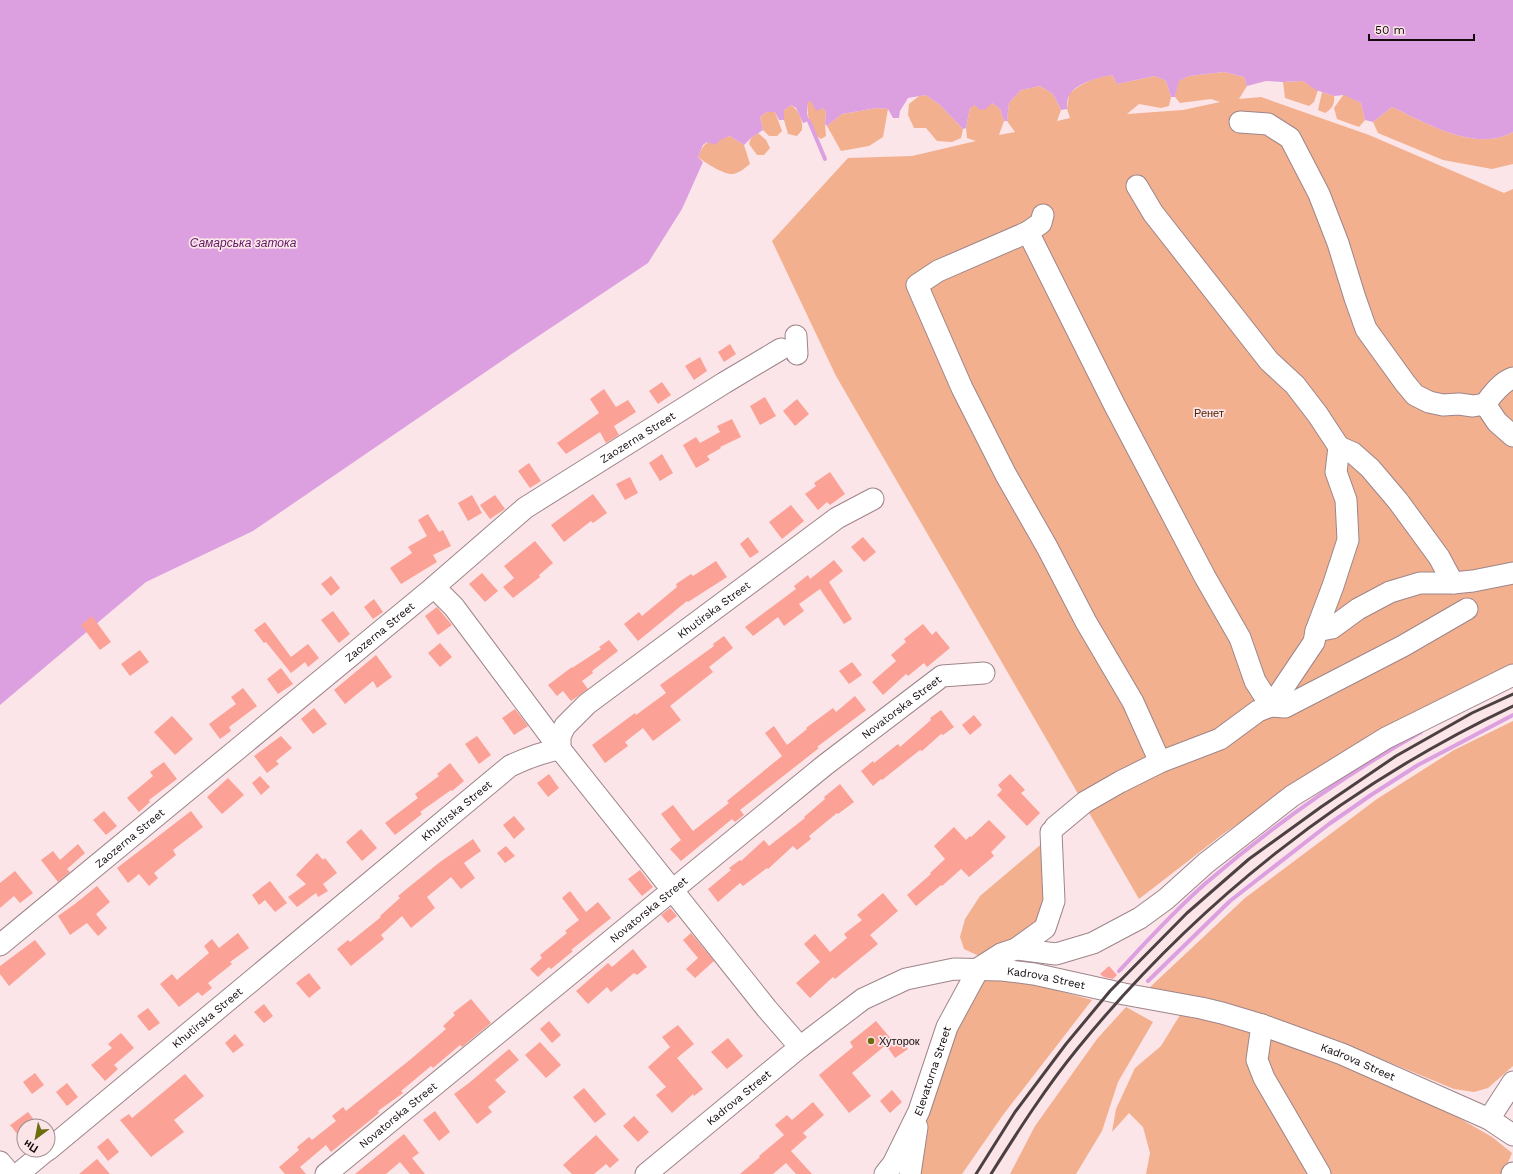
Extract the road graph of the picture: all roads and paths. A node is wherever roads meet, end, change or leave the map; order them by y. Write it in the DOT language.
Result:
graph roads {
  1 [pos="1240,122"];
  2 [pos="1137,186"];
  3 [pos="1043,215"];
  4 [pos="1028,232"];
  5 [pos="791,346"];
  6 [pos="1513,378"];
  7 [pos="1485,404"];
  8 [pos="1513,436"];
  9 [pos="1339,447"];
  10 [pos="873,499"];
  11 [pos="1513,573"];
  12 [pos="1453,583"];
  13 [pos="434,587"];
  14 [pos="1467,609"];
  15 [pos="1316,631"];
  16 [pos="984,673"];
  17 [pos="1513,675"];
  18 [pos="1271,706"];
  19 [pos="560,749"];
  20 [pos="1160,762"];
  21 [pos="672,890"];
  22 [pos="0,945"];
  23 [pos="1016,949"];
  24 [pos="979,968"];
  25 [pos="1262,1025"];
  26 [pos="800,1047"];
  27 [pos="1513,1082"];
  28 [pos="919,1111"];
  29 [pos="1489,1119"];
  30 [pos="1513,1135"];
  31 [pos="56,1143"];
  32 [pos="38,1158"];
  33 [pos="0,1162"];
  34 [pos="10,1174"];
  35 [pos="18,1174"];
  36 [pos="326,1174"];
  37 [pos="646,1174"];
  38 [pos="885,1174"];
  39 [pos="910,1174"];
  40 [pos="1320,1174"];
  1 -- 7 [label="street"];
  2 -- 9 [label="street"];
  3 -- 4 [label="street"];
  4 -- 18 [label="street"];
  4 -- 20 [label="street"];
  5 -- 13 [label="street, Zaozerna Street"];
  6 -- 7 [label="street"];
  7 -- 8 [label="street"];
  9 -- 12 [label="street"];
  9 -- 15 [label="street"];
  10 -- 19 [label="street, Khutirska Street"];
  11 -- 12 [label="street"];
  12 -- 15 [label="street"];
  13 -- 19 [label="street"];
  13 -- 22 [label="street, Zaozerna Street"];
  14 -- 18 [label="street"];
  15 -- 18 [label="street"];
  16 -- 21 [label="street, Novatorska Street"];
  17 -- 23 [label="street"];
  18 -- 20 [label="street"];
  19 -- 21 [label="street"];
  19 -- 31 [label="street, Khutirska Street"];
  20 -- 23 [label="street"];
  21 -- 26 [label="street"];
  21 -- 36 [label="street, Novatorska Street"];
  23 -- 24 [label="street"];
  24 -- 25 [label="street, Kadrova Street"];
  24 -- 26 [label="street, Kadrova Street"];
  24 -- 28 [label="street, Elevatorna Street"];
  25 -- 29 [label="street, Kadrova Street"];
  25 -- 40 [label="street"];
  26 -- 37 [label="street, Kadrova Street"];
  27 -- 29 [label="street"];
  28 -- 38 [label="street, Elevatorna Street"];
  28 -- 39 [label="street"];
  29 -- 30 [label="street, Kadrova Street"];
  32 -- 35 [label="street, Khutirska Street"];
  33 -- 34 [label="street"];
}
